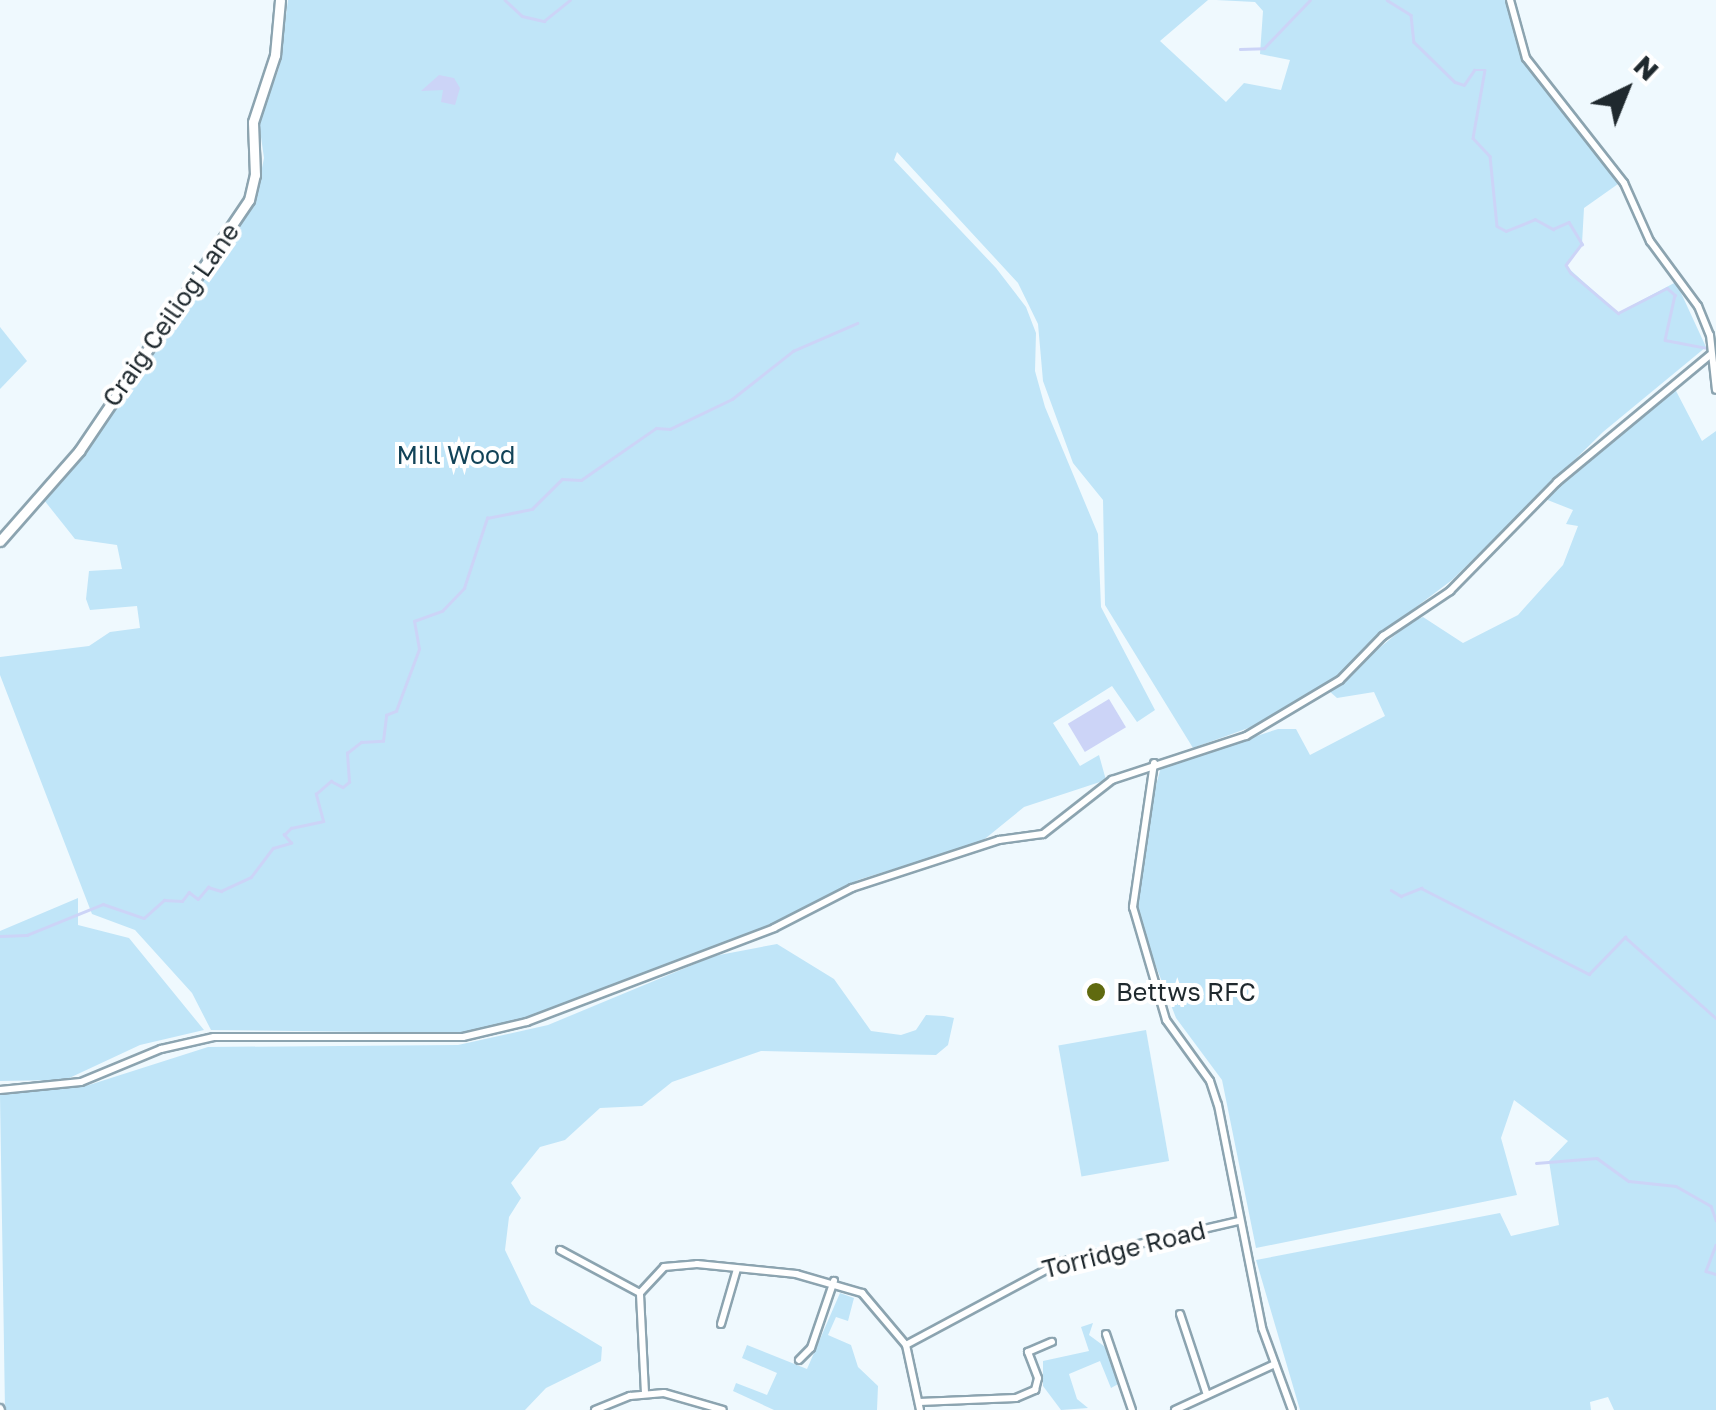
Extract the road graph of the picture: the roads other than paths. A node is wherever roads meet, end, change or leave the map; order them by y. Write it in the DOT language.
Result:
graph roads {
  1 [pos="280,0"];
  2 [pos="1510,0"];
  3 [pos="1710,354"];
  4 [pos="1716,390"];
  5 [pos="0,541"];
  6 [pos="1154,763"];
  7 [pos="0,1090"];
  8 [pos="1240,1221"];
  9 [pos="560,1250"];
  10 [pos="736,1269"];
  11 [pos="834,1282"];
  12 [pos="640,1292"];
  13 [pos="1180,1314"];
  14 [pos="722,1324"];
  15 [pos="1106,1334"];
  16 [pos="1052,1342"];
  17 [pos="906,1345"];
  18 [pos="799,1360"];
  19 [pos="1275,1364"];
  20 [pos="646,1393"];
  21 [pos="1207,1395"];
  22 [pos="919,1406"];
  23 [pos="596,1410"];
  24 [pos="723,1410"];
  25 [pos="1132,1410"];
  26 [pos="1176,1410"];
  27 [pos="1292,1410"];
  1 -- 5 [label="street, Craig Ceiliog Lane"];
  2 -- 3 [label="street"];
  3 -- 4 [label="street"];
  3 -- 6 [label="street"];
  6 -- 7 [label="street"];
  6 -- 8 [label="street"];
  8 -- 17 [label="street, Torridge Road"];
  8 -- 19 [label="street"];
  9 -- 12 [label="street"];
  10 -- 11 [label="street"];
  10 -- 12 [label="street"];
  10 -- 14 [label="street"];
  11 -- 17 [label="street"];
  11 -- 18 [label="street"];
  12 -- 20 [label="street"];
  13 -- 21 [label="street"];
  15 -- 25 [label="street"];
  16 -- 22 [label="street"];
  17 -- 22 [label="street"];
  19 -- 21 [label="street"];
  19 -- 27 [label="street"];
  20 -- 23 [label="street"];
  20 -- 24 [label="street"];
  21 -- 26 [label="street"];
}
